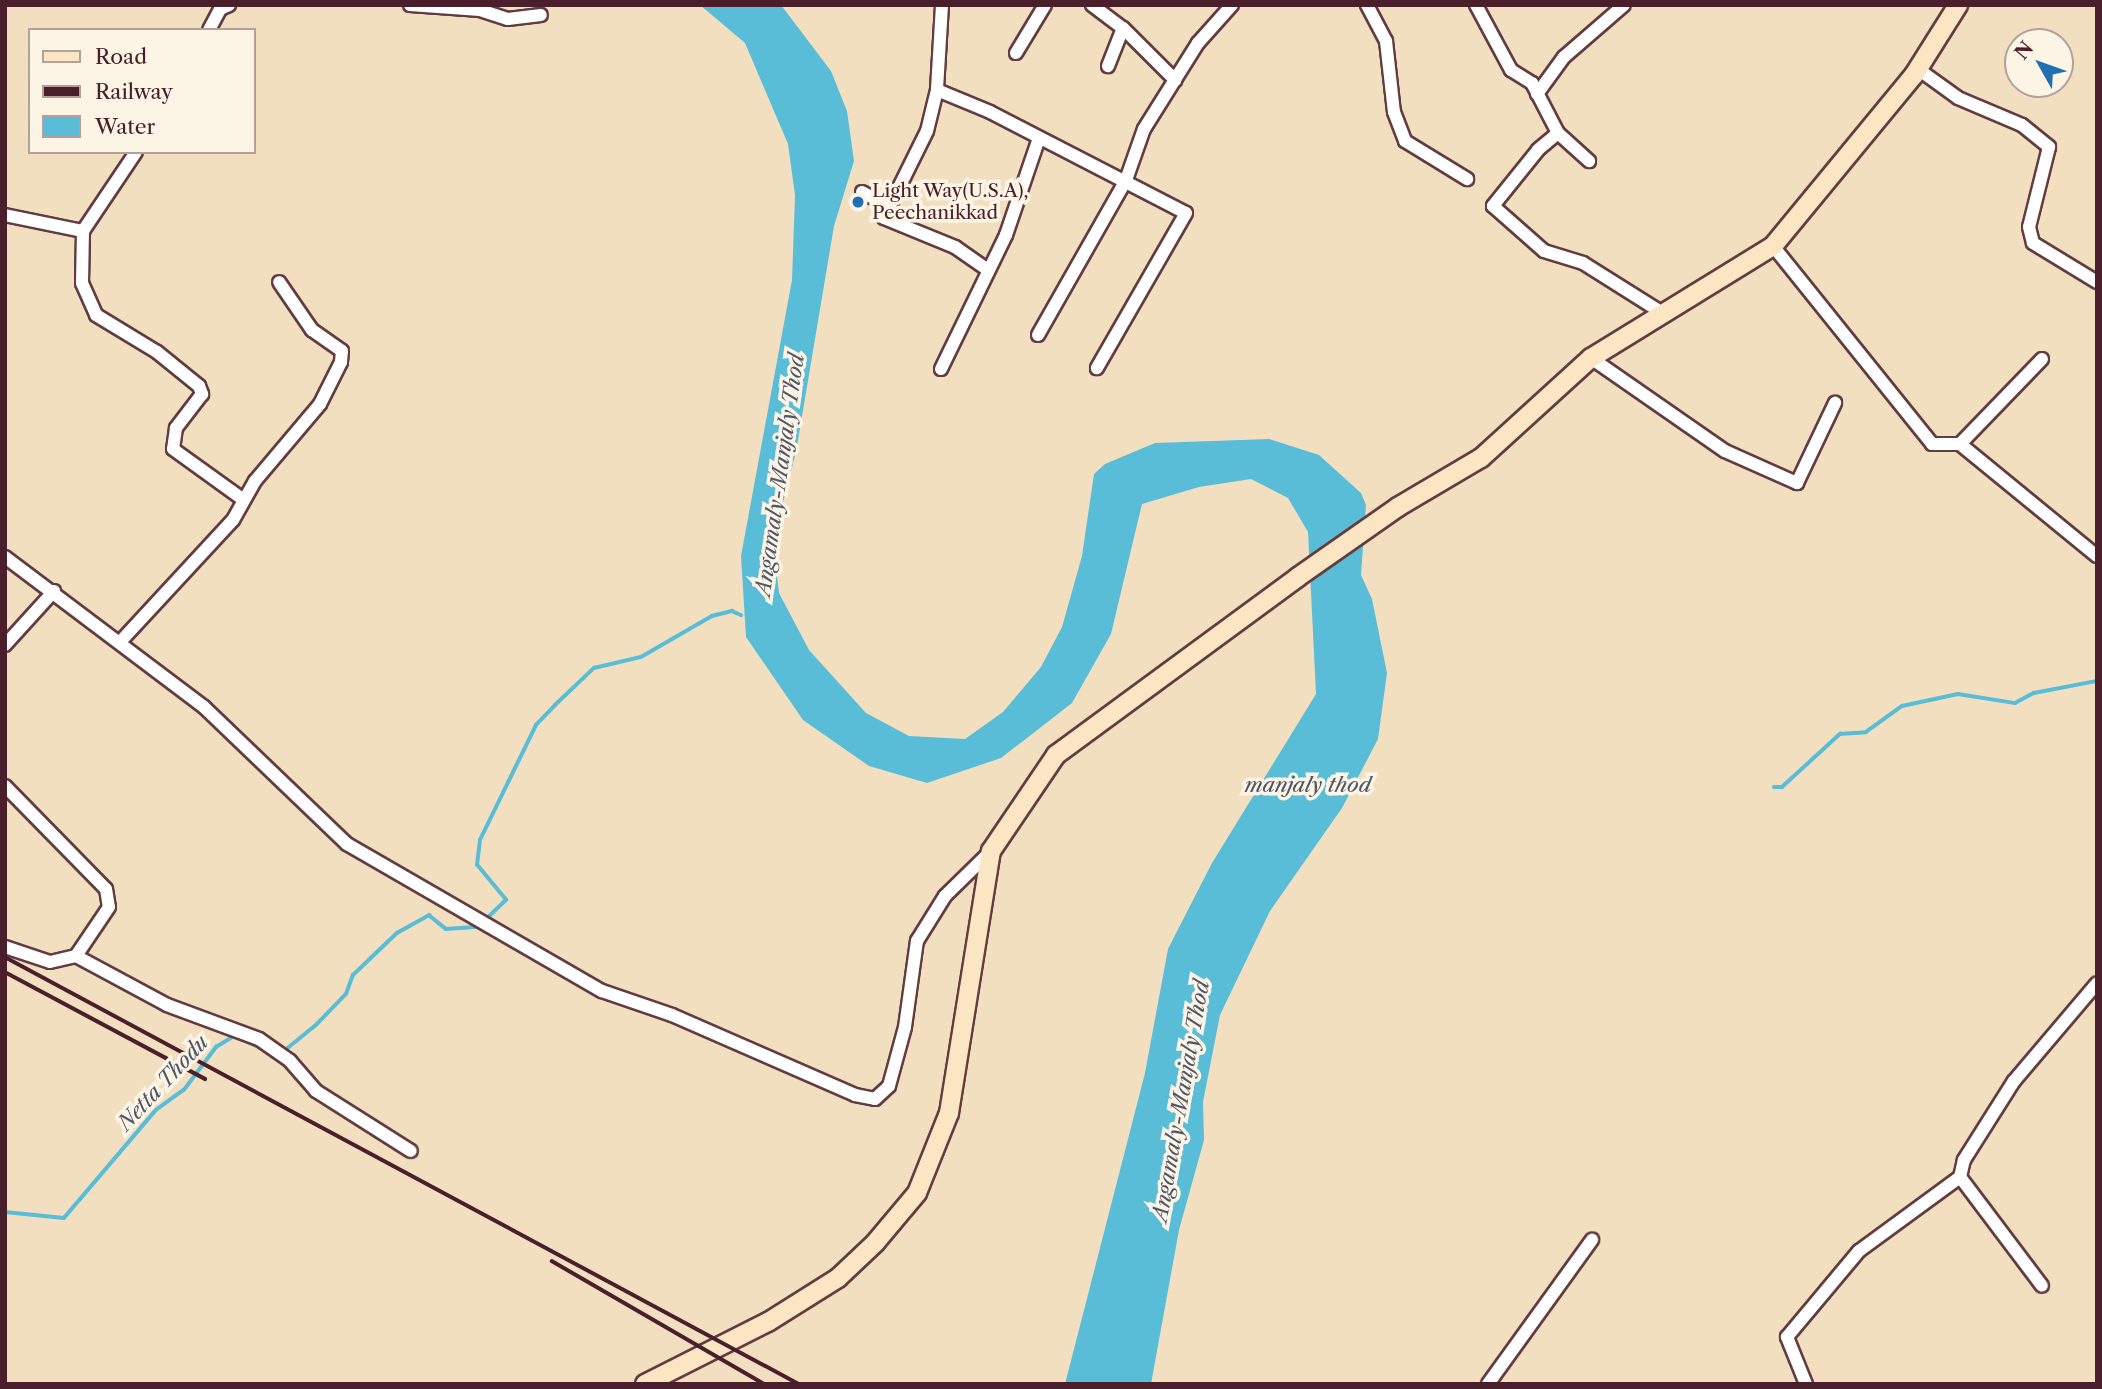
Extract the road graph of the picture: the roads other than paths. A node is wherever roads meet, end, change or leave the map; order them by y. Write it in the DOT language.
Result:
graph roads {
  1 [pos="229,5"];
  2 [pos="410,5"];
  3 [pos="942,5"];
  4 [pos="1045,5"];
  5 [pos="1092,5"];
  6 [pos="1232,5"];
  7 [pos="1367,5"];
  8 [pos="1476,5"];
  9 [pos="1624,5"];
  10 [pos="1958,5"];
  11 [pos="541,15"];
  12 [pos="210,28"];
  13 [pos="1123,28"];
  14 [pos="1016,53"];
  15 [pos="1108,66"];
  16 [pos="1918,69"];
  17 [pos="1175,80"];
  18 [pos="937,90"];
  19 [pos="1536,94"];
  20 [pos="1558,133"];
  21 [pos="1039,138"];
  22 [pos="135,154"];
  23 [pos="1589,161"];
  24 [pos="1467,179"];
  25 [pos="1126,180"];
  26 [pos="862,192"];
  27 [pos="890,207"];
  28 [pos="5,215"];
  29 [pos="83,231"];
  30 [pos="1773,246"];
  31 [pos="988,270"];
  32 [pos="279,282"];
  33 [pos="2097,282"];
  34 [pos="1664,314"];
  35 [pos="1038,335"];
  36 [pos="1591,358"];
  37 [pos="2042,359"];
  38 [pos="1097,368"];
  39 [pos="941,369"];
  40 [pos="1835,403"];
  41 [pos="1960,444"];
  42 [pos="244,500"];
  43 [pos="2094,548"];
  44 [pos="5,556"];
  45 [pos="54,592"];
  46 [pos="120,642"];
  47 [pos="5,645"];
  48 [pos="5,786"];
  49 [pos="991,850"];
  50 [pos="5,947"];
  51 [pos="76,956"];
  52 [pos="2097,983"];
  53 [pos="411,1151"];
  54 [pos="1959,1177"];
  55 [pos="1592,1240"];
  56 [pos="2042,1286"];
  57 [pos="645,1384"];
  58 [pos="1488,1384"];
  59 [pos="1806,1384"];
  1 -- 12 [label="street"];
  2 -- 11 [label="street"];
  3 -- 18 [label="street"];
  4 -- 14 [label="street"];
  5 -- 13 [label="street"];
  6 -- 17 [label="street"];
  7 -- 24 [label="street"];
  8 -- 19 [label="street"];
  9 -- 19 [label="street"];
  10 -- 16 [label="main road"];
  13 -- 15 [label="street"];
  13 -- 17 [label="street"];
  16 -- 30 [label="main road"];
  16 -- 33 [label="street"];
  17 -- 25 [label="street"];
  18 -- 21 [label="street"];
  18 -- 27 [label="street"];
  19 -- 20 [label="street"];
  20 -- 23 [label="street"];
  20 -- 34 [label="street"];
  21 -- 25 [label="street"];
  21 -- 31 [label="street"];
  22 -- 29 [label="street"];
  25 -- 35 [label="street"];
  25 -- 38 [label="street"];
  26 -- 27 [label="street"];
  27 -- 31 [label="street"];
  28 -- 29 [label="street"];
  29 -- 42 [label="street"];
  30 -- 34 [label="main road"];
  30 -- 41 [label="street"];
  31 -- 39 [label="street"];
  32 -- 42 [label="street"];
  34 -- 36 [label="main road"];
  36 -- 40 [label="street"];
  36 -- 49 [label="main road"];
  37 -- 41 [label="street"];
  41 -- 43 [label="street"];
  42 -- 46 [label="street"];
  44 -- 45 [label="street"];
  45 -- 46 [label="street"];
  45 -- 47 [label="street"];
  46 -- 49 [label="street"];
  48 -- 51 [label="street"];
  49 -- 57 [label="main road"];
  50 -- 51 [label="street"];
  51 -- 53 [label="street"];
  52 -- 54 [label="street"];
  54 -- 56 [label="street"];
  54 -- 59 [label="street"];
  55 -- 58 [label="street"];
}
